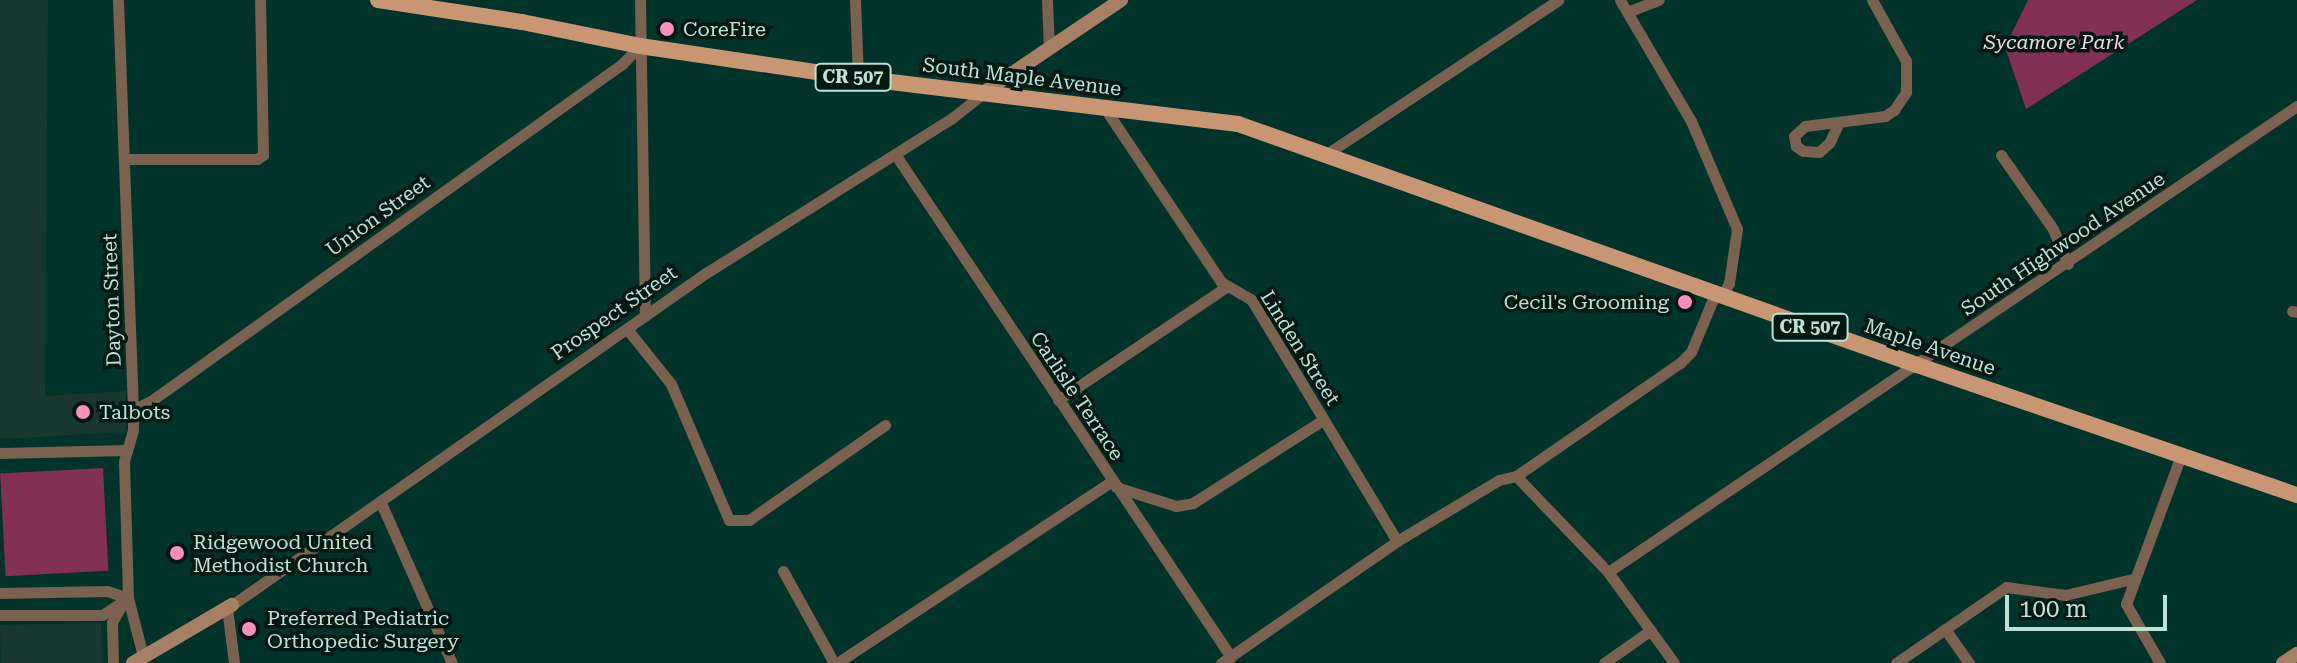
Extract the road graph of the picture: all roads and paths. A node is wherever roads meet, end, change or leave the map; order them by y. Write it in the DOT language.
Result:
graph roads {
  1 [pos="118,0"];
  2 [pos="260,0"];
  3 [pos="378,0"];
  4 [pos="640,0"];
  5 [pos="855,0"];
  6 [pos="1047,0"];
  7 [pos="1121,0"];
  8 [pos="1558,0"];
  9 [pos="1620,0"];
  10 [pos="1659,0"];
  11 [pos="1872,0"];
  12 [pos="1627,12"];
  13 [pos="640,46"];
  14 [pos="1049,49"];
  15 [pos="858,78"];
  16 [pos="986,91"];
  17 [pos="2297,106"];
  18 [pos="1104,107"];
  19 [pos="1839,122"];
  20 [pos="895,154"];
  21 [pos="1325,155"];
  22 [pos="2001,155"];
  23 [pos="125,159"];
  24 [pos="2068,264"];
  25 [pos="1226,287"];
  26 [pos="1718,295"];
  27 [pos="645,316"];
  28 [pos="627,329"];
  29 [pos="1917,365"];
  30 [pos="1058,400"];
  31 [pos="133,410"];
  32 [pos="1323,420"];
  33 [pos="885,425"];
  34 [pos="127,450"];
  35 [pos="0,453"];
  36 [pos="2181,455"];
  37 [pos="1512,477"];
  38 [pos="1114,484"];
  39 [pos="2297,495"];
  40 [pos="381,503"];
  41 [pos="1397,541"];
  42 [pos="783,571"];
  43 [pos="1608,572"];
  44 [pos="2132,579"];
  45 [pos="0,593"];
  46 [pos="128,598"];
  47 [pos="229,606"];
  48 [pos="0,615"];
  49 [pos="1945,629"];
  50 [pos="1651,630"];
  51 [pos="2297,654"];
  52 [pos="138,660"];
  53 [pos="1226,660"];
  54 [pos="113,663"];
  55 [pos="234,663"];
  56 [pos="452,663"];
  57 [pos="836,663"];
  58 [pos="1604,663"];
  59 [pos="1674,663"];
  60 [pos="1896,663"];
  61 [pos="1969,663"];
  62 [pos="2160,663"];
  63 [pos="2283,663"];
  1 -- 23 [label="street, Dayton Street"];
  2 -- 23 [label="street"];
  3 -- 13 [label="main road, South Maple Avenue / CR 507"];
  4 -- 13 [label="street"];
  5 -- 15 [label="street"];
  6 -- 14 [label="street"];
  7 -- 14 [label="main road, Prospect Street"];
  8 -- 21 [label="street"];
  9 -- 12 [label="street"];
  10 -- 12 [label="street"];
  11 -- 19 [label="street"];
  12 -- 26 [label="street"];
  13 -- 15 [label="main road, South Maple Avenue / CR 507"];
  13 -- 27 [label="street"];
  13 -- 31 [label="street, Union Street"];
  14 -- 16 [label="main road, Prospect Street"];
  15 -- 16 [label="main road, South Maple Avenue / CR 507"];
  16 -- 18 [label="main road, South Maple Avenue / CR 507"];
  16 -- 20 [label="street, Prospect Street"];
  17 -- 24 [label="street, South Highwood Avenue"];
  18 -- 21 [label="main road, South Maple Avenue / CR 507"];
  18 -- 25 [label="street, Linden Street"];
  20 -- 27 [label="street, Prospect Street"];
  20 -- 30 [label="street, Carlisle Terrace"];
  21 -- 26 [label="main road, Maple Avenue / CR 507"];
  22 -- 24 [label="street"];
  23 -- 31 [label="street, Dayton Street"];
  24 -- 29 [label="street, South Highwood Avenue"];
  25 -- 30 [label="street"];
  25 -- 32 [label="street, Linden Street"];
  26 -- 29 [label="main road, Maple Avenue / CR 507"];
  26 -- 37 [label="street"];
  27 -- 28 [label="street, Prospect Street"];
  28 -- 33 [label="street"];
  28 -- 40 [label="street, Prospect Street"];
  29 -- 36 [label="main road, Maple Avenue / CR 507"];
  29 -- 43 [label="street, South Highwood Avenue"];
  30 -- 38 [label="street, Carlisle Terrace"];
  31 -- 34 [label="street, Dayton Street"];
  32 -- 38 [label="street"];
  32 -- 41 [label="street, Linden Street"];
  34 -- 35 [label="street"];
  34 -- 46 [label="street, Dayton Street"];
  36 -- 39 [label="main road, Maple Avenue / CR 507"];
  36 -- 44 [label="street"];
  37 -- 41 [label="street"];
  37 -- 43 [label="street"];
  38 -- 53 [label="street, Carlisle Terrace"];
  38 -- 57 [label="street"];
  40 -- 47 [label="street, Prospect Street"];
  40 -- 56 [label="street"];
  41 -- 53 [label="street"];
  42 -- 57 [label="street"];
  43 -- 50 [label="street"];
  44 -- 49 [label="street"];
  44 -- 62 [label="street"];
  45 -- 46 [label="street"];
  46 -- 48 [label="street"];
  46 -- 52 [label="street, Dayton Street"];
  46 -- 54 [label="street, Dayton Street"];
  47 -- 52 [label="main road, Prospect Street"];
  47 -- 55 [label="street"];
  49 -- 60 [label="street"];
  49 -- 61 [label="street"];
  50 -- 58 [label="street"];
  50 -- 59 [label="street"];
  51 -- 63 [label="main road"];
}
